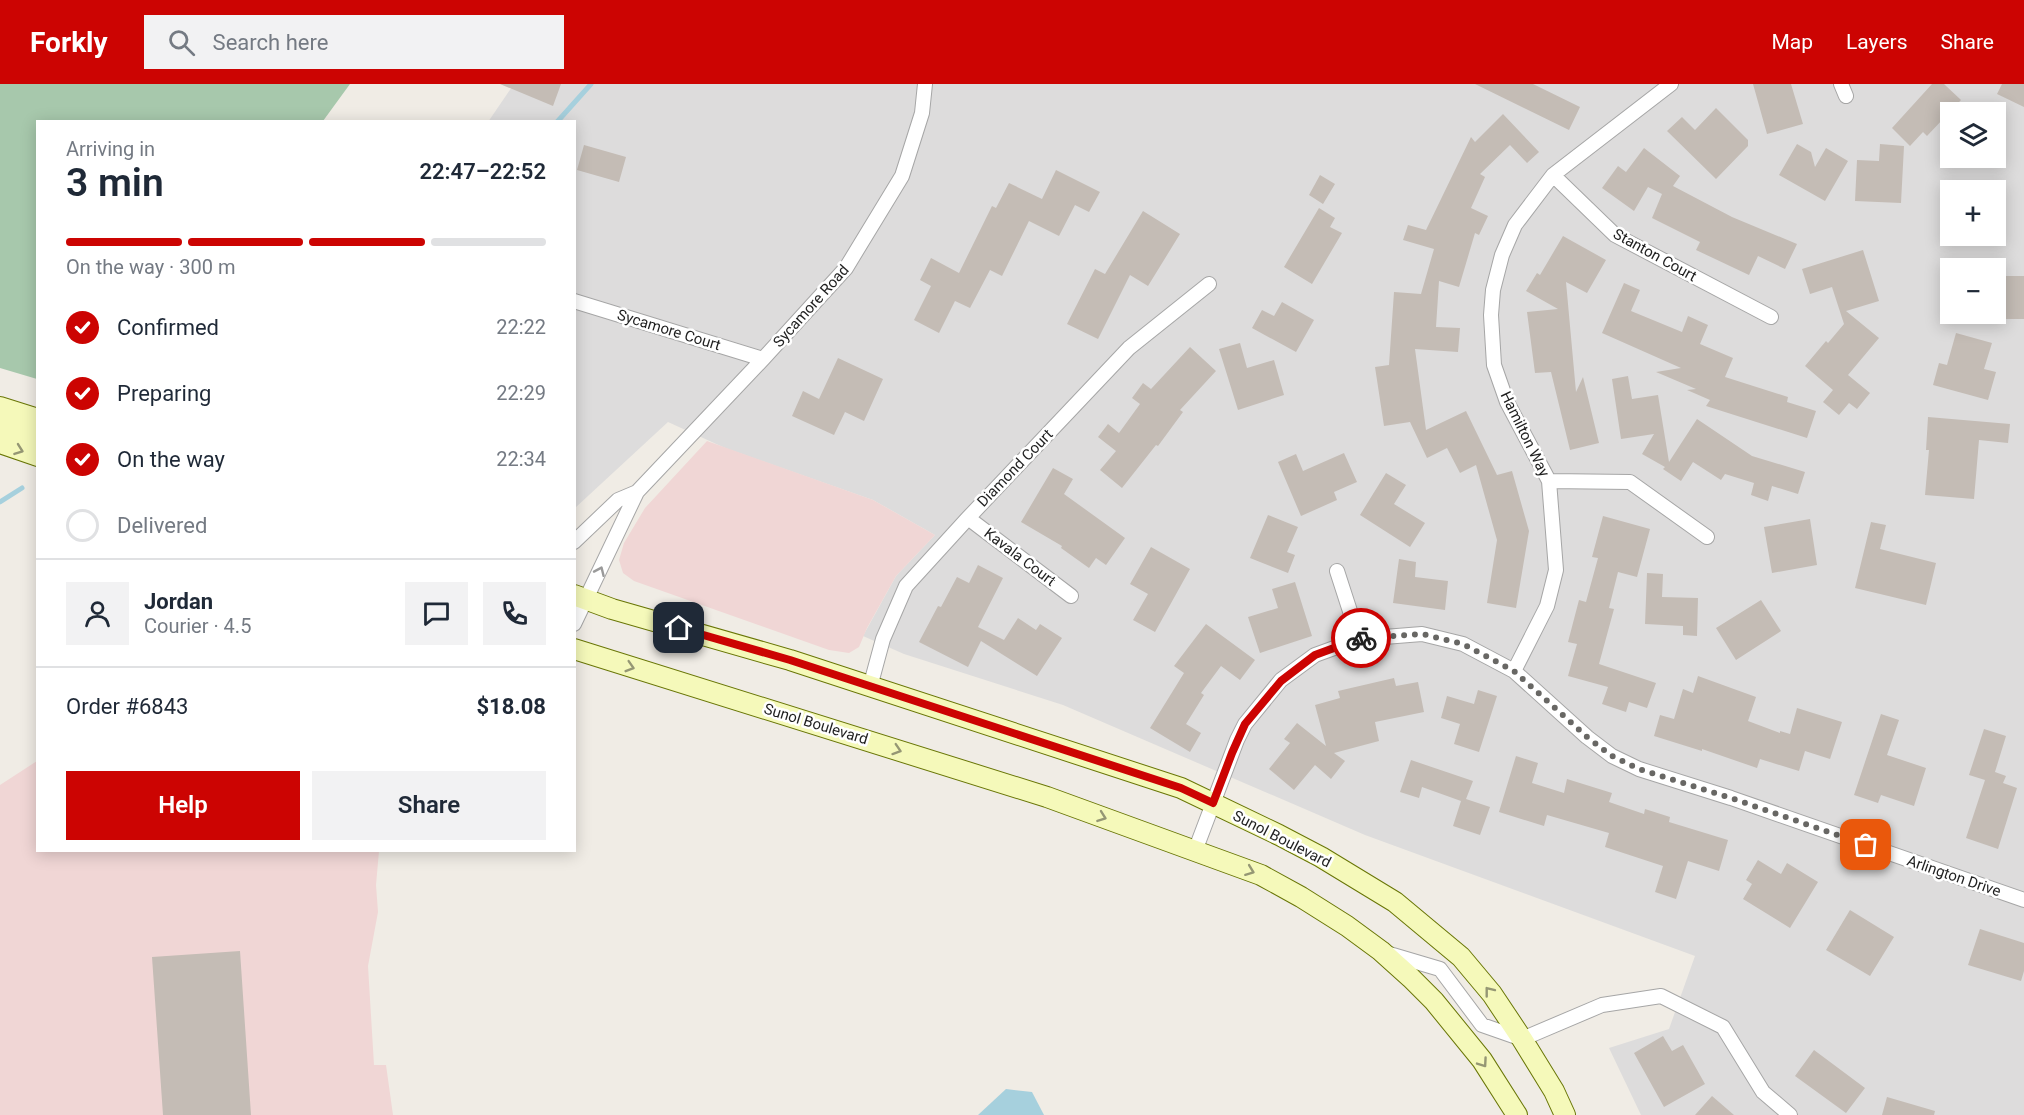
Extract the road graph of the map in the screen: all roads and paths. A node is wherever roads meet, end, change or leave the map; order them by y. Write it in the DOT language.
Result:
graph roads {
  1 [pos="925,84"];
  2 [pos="1671,84"];
  3 [pos="1553,175"];
  4 [pos="1209,284"];
  5 [pos="576,302"];
  6 [pos="1771,317"];
  7 [pos="763,359"];
  8 [pos="0,407"];
  9 [pos="36,418"];
  10 [pos="0,427"];
  11 [pos="36,437"];
  12 [pos="0,443"];
  13 [pos="36,455"];
  14 [pos="1549,481"];
  15 [pos="637,492"];
  16 [pos="968,518"];
  17 [pos="1707,537"];
  18 [pos="576,540"];
  19 [pos="1337,571"];
  20 [pos="1071,596"];
  21 [pos="581,597"];
  22 [pos="576,616"];
  23 [pos="1359,639"];
  24 [pos="576,650"];
  25 [pos="1514,671"];
  26 [pos="870,687"];
  27 [pos="1213,803"];
  28 [pos="1195,851"];
  29 [pos="2024,900"];
  30 [pos="1381,951"];
  31 [pos="1522,1039"];
  32 [pos="1517,1115"];
  33 [pos="1565,1115"];
  34 [pos="1790,1115"];
  1 -- 7 [label="street, Sycamore Road"];
  2 -- 3 [label="street, Hamilton Way"];
  3 -- 6 [label="street, Stanton Court"];
  3 -- 14 [label="street, Hamilton Way"];
  4 -- 16 [label="street, Diamond Court"];
  5 -- 7 [label="street, Sycamore Court"];
  7 -- 15 [label="street, Sycamore Road"];
  8 -- 9 [label="main road"];
  10 -- 11 [label="main road"];
  12 -- 13 [label="main road, one-way"];
  14 -- 17 [label="street"];
  14 -- 25 [label="street, Hamilton Way"];
  15 -- 18 [label="street, Sycamore Road"];
  21 -- 15 [label="street, Sycamore Road, one-way"];
  16 -- 20 [label="street, Kavala Court"];
  16 -- 26 [label="street, Diamond Court"];
  19 -- 23 [label="street"];
  21 -- 22 [label="street, Sycamore Road"];
  21 -- 26 [label="main road, Sunol Boulevard"];
  23 -- 25 [label="street, Arlington Drive"];
  23 -- 27 [label="street, Arlington Drive"];
  24 -- 28 [label="main road, Sunol Boulevard, one-way"];
  25 -- 29 [label="street, Arlington Drive"];
  26 -- 27 [label="main road, Sunol Boulevard"];
  27 -- 28 [label="street, Arlington Drive"];
  31 -- 27 [label="main road, Sunol Boulevard, one-way"];
  28 -- 30 [label="main road, Sunol Boulevard, one-way"];
  30 -- 31 [label="street, Sunol Boulevard"];
  30 -- 32 [label="main road, Sunol Boulevard, one-way"];
  31 -- 33 [label="main road, Sunol Boulevard"];
  31 -- 34 [label="street"];
}
